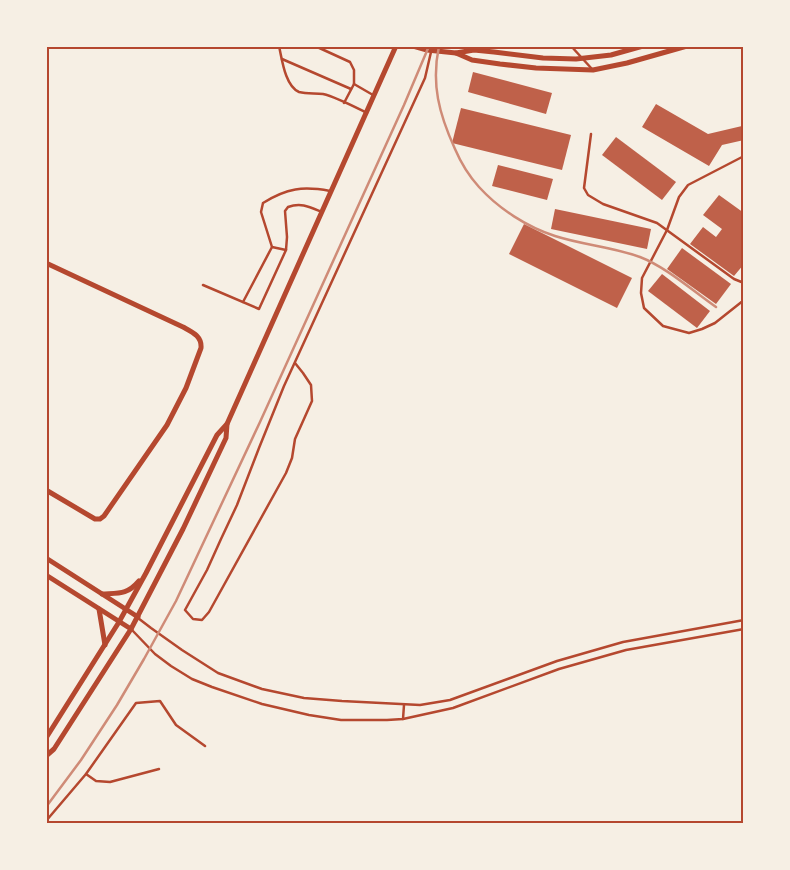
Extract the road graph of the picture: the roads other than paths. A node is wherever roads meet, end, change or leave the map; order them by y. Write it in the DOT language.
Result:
graph roads {
  1 [pos="279,46"];
  2 [pos="315,46"];
  3 [pos="396,46"];
  4 [pos="413,46"];
  5 [pos="571,46"];
  6 [pos="643,46"];
  7 [pos="687,46"];
  8 [pos="432,50"];
  9 [pos="456,53"];
  10 [pos="583,58"];
  11 [pos="282,59"];
  12 [pos="593,70"];
  13 [pos="354,84"];
  14 [pos="351,89"];
  15 [pos="375,96"];
  16 [pos="344,103"];
  17 [pos="367,113"];
  18 [pos="591,134"];
  19 [pos="744,156"];
  20 [pos="332,191"];
  21 [pos="322,212"];
  22 [pos="666,230"];
  23 [pos="272,247"];
  24 [pos="286,250"];
  25 [pos="46,263"];
  26 [pos="744,283"];
  27 [pos="203,285"];
  28 [pos="744,300"];
  29 [pos="243,302"];
  30 [pos="295,363"];
  31 [pos="227,424"];
  32 [pos="46,490"];
  33 [pos="46,558"];
  34 [pos="146,574"];
  35 [pos="46,575"];
  36 [pos="102,594"];
  37 [pos="98,609"];
  38 [pos="126,610"];
  39 [pos="138,617"];
  40 [pos="744,620"];
  41 [pos="119,622"];
  42 [pos="131,629"];
  43 [pos="744,630"];
  44 [pos="105,646"];
  45 [pos="404,704"];
  46 [pos="403,719"];
  47 [pos="46,738"];
  48 [pos="205,746"];
  49 [pos="46,756"];
  50 [pos="159,769"];
  51 [pos="86,774"];
  52 [pos="46,821"];
  1 -- 11 [label="lane"];
  2 -- 13 [label="lane"];
  3 -- 15 [label="street"];
  4 -- 8 [label="street"];
  5 -- 10 [label="lane"];
  6 -- 10 [label="street"];
  7 -- 12 [label="street"];
  8 -- 9 [label="street"];
  8 -- 30 [label="lane"];
  9 -- 10 [label="street"];
  9 -- 12 [label="street"];
  10 -- 12 [label="lane"];
  11 -- 14 [label="lane"];
  11 -- 16 [label="lane"];
  13 -- 14 [label="lane"];
  13 -- 15 [label="lane"];
  14 -- 16 [label="lane"];
  15 -- 17 [label="street"];
  16 -- 17 [label="lane"];
  17 -- 20 [label="street"];
  18 -- 22 [label="lane"];
  19 -- 22 [label="lane"];
  20 -- 21 [label="street"];
  20 -- 23 [label="lane"];
  21 -- 24 [label="lane"];
  21 -- 31 [label="street"];
  22 -- 26 [label="lane"];
  22 -- 28 [label="lane"];
  23 -- 24 [label="lane"];
  23 -- 29 [label="lane"];
  24 -- 29 [label="lane"];
  25 -- 32 [label="street"];
  27 -- 29 [label="lane"];
  30 -- 30 [label="lane"];
  31 -- 34 [label="street"];
  31 -- 39 [label="street"];
  33 -- 36 [label="street"];
  34 -- 36 [label="street"];
  34 -- 38 [label="street"];
  35 -- 37 [label="street"];
  36 -- 38 [label="street"];
  37 -- 41 [label="street"];
  37 -- 44 [label="street"];
  38 -- 39 [label="street"];
  38 -- 41 [label="street"];
  39 -- 42 [label="street"];
  39 -- 45 [label="lane"];
  40 -- 45 [label="lane"];
  41 -- 42 [label="street"];
  41 -- 44 [label="street"];
  42 -- 46 [label="lane"];
  42 -- 49 [label="street"];
  43 -- 46 [label="lane"];
  44 -- 47 [label="street"];
  45 -- 46 [label="lane"];
  48 -- 51 [label="lane"];
  50 -- 51 [label="lane"];
  51 -- 52 [label="lane"];
}
